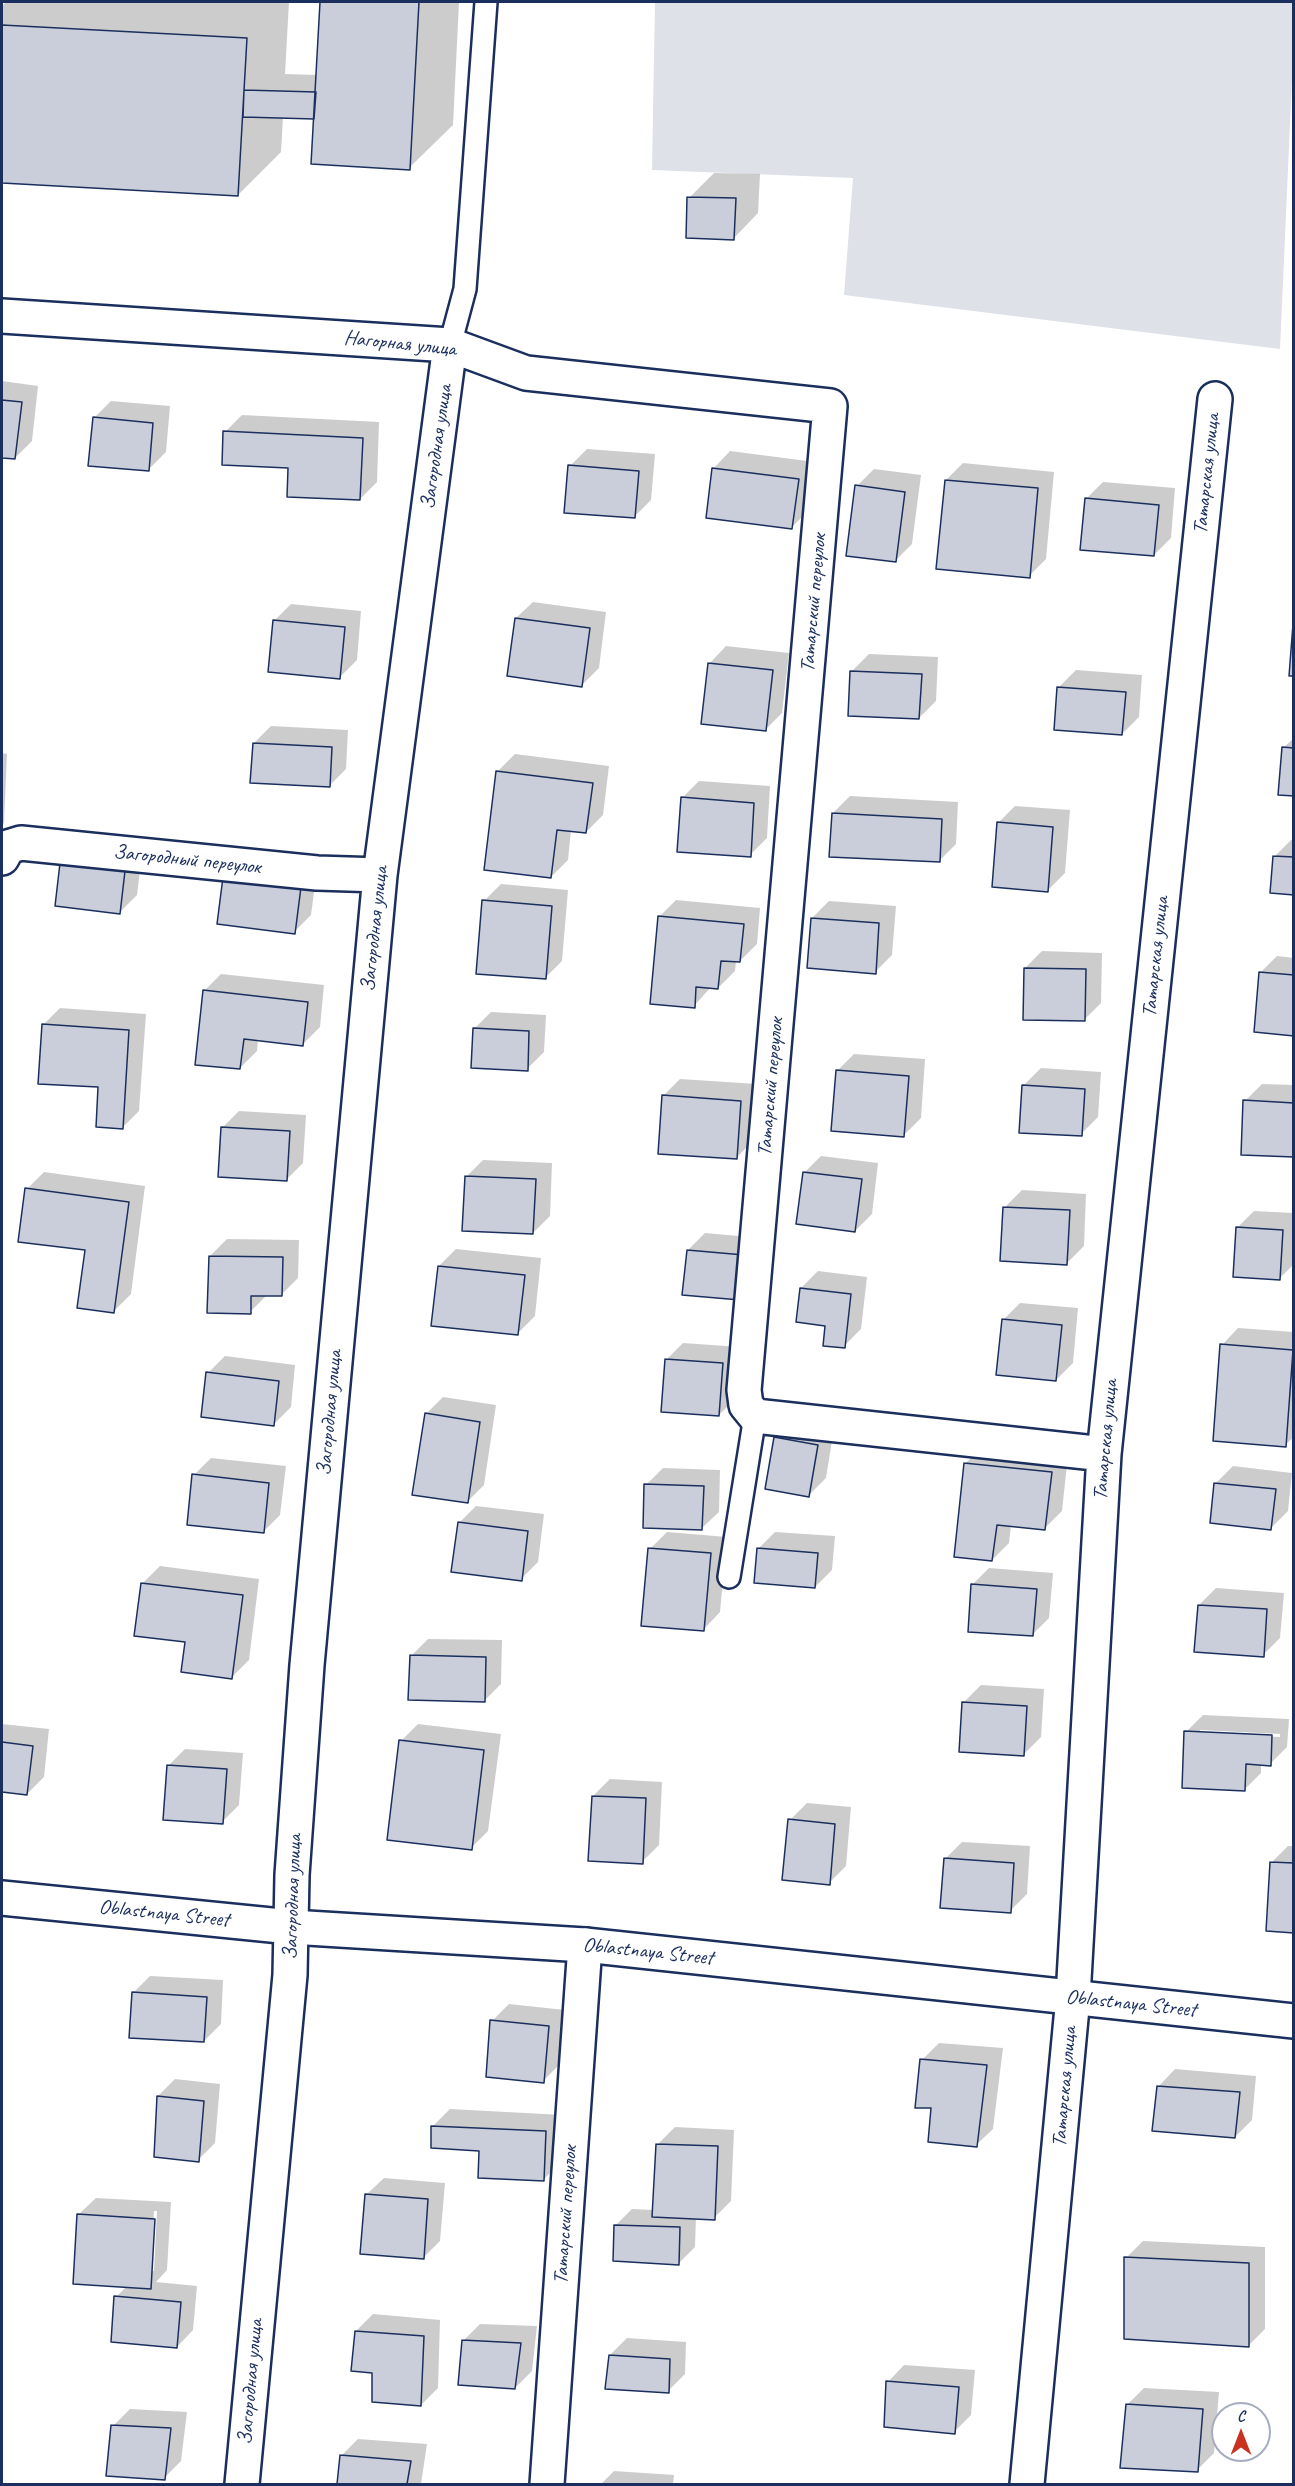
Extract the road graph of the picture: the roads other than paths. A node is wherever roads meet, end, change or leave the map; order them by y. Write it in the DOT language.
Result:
graph roads {
  1 [pos="486,2"];
  2 [pos="2,316"];
  3 [pos="450,345"];
  4 [pos="1215,399"];
  5 [pos="830,406"];
  6 [pos="2,858"];
  7 [pos="380,875"];
  8 [pos="755,1416"];
  9 [pos="1104,1454"];
  10 [pos="729,1577"];
  11 [pos="2,1898"];
  12 [pos="291,1927"];
  13 [pos="585,1945"];
  14 [pos="1073,1997"];
  15 [pos="1293,2021"];
  16 [pos="242,2484"];
  17 [pos="547,2484"];
  18 [pos="1027,2484"];
  1 -- 3 [label="lane"];
  2 -- 3 [label="street, Нагорная улица"];
  3 -- 5 [label="street, Нагорная улица"];
  3 -- 7 [label="street, Загородная улица"];
  4 -- 9 [label="street, Татарская улица"];
  5 -- 8 [label="street, Татарский переулок"];
  6 -- 7 [label="street, Загородный переулок"];
  7 -- 12 [label="street, Загородная улица"];
  8 -- 9 [label="street"];
  8 -- 10 [label="lane"];
  9 -- 14 [label="street, Татарская улица"];
  11 -- 12 [label="street, Oblastnaya Street"];
  12 -- 13 [label="street, Oblastnaya Street"];
  12 -- 16 [label="street, Загородная улица"];
  13 -- 14 [label="street, Oblastnaya Street"];
  13 -- 17 [label="street, Татарский переулок"];
  14 -- 15 [label="street, Oblastnaya Street"];
  14 -- 18 [label="street, Татарская улица"];
}
